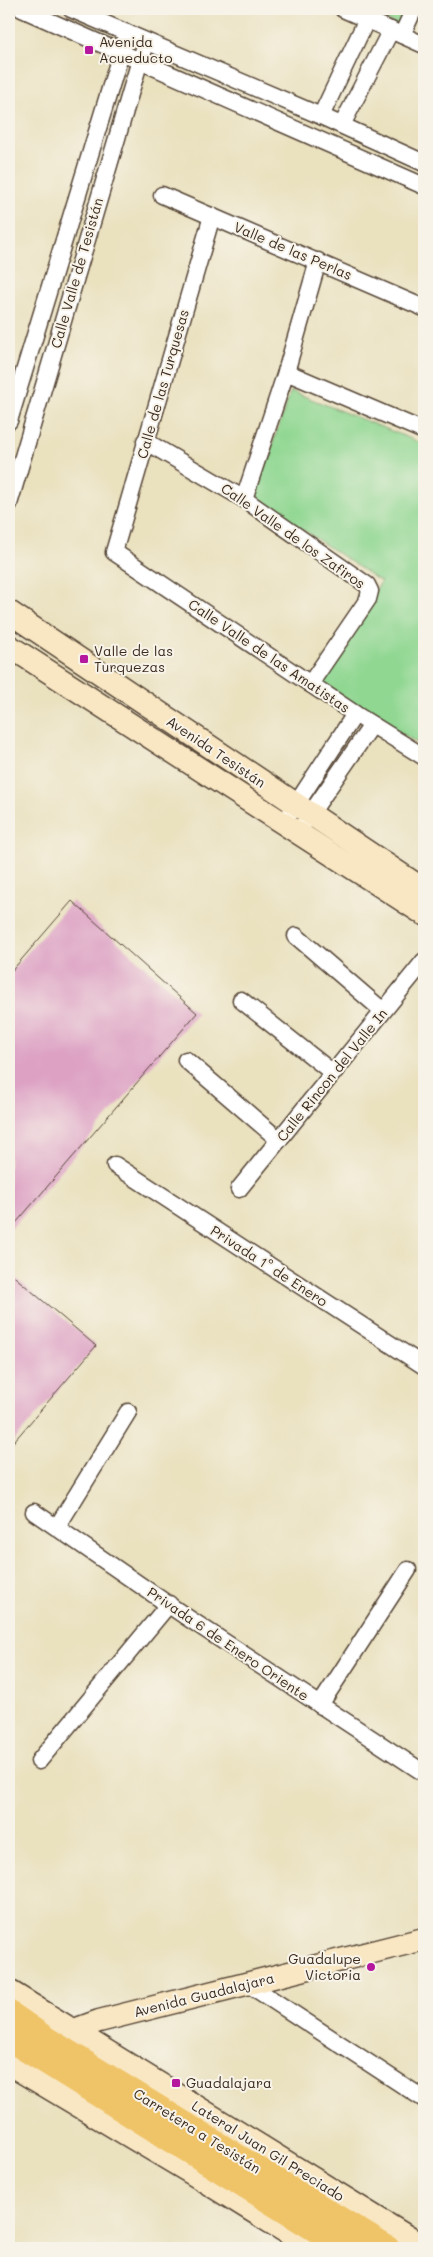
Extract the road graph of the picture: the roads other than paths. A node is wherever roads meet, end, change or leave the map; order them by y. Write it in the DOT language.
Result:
graph roads {
  1 [pos="22,9"];
  2 [pos="71,9"];
  3 [pos="345,9"];
  4 [pos="414,9"];
  5 [pos="367,19"];
  6 [pos="127,33"];
  7 [pos="397,33"];
  8 [pos="147,42"];
  9 [pos="424,45"];
  10 [pos="120,52"];
  11 [pos="140,60"];
  12 [pos="321,116"];
  13 [pos="342,126"];
  14 [pos="424,163"];
  15 [pos="424,186"];
  16 [pos="162,195"];
  17 [pos="212,216"];
  18 [pos="318,261"];
  19 [pos="424,308"];
  20 [pos="286,372"];
  21 [pos="9,421"];
  22 [pos="424,431"];
  23 [pos="146,441"];
  24 [pos="244,499"];
  25 [pos="9,504"];
  26 [pos="114,552"];
  27 [pos="9,612"];
  28 [pos="9,646"];
  29 [pos="310,684"];
  30 [pos="355,714"];
  31 [pos="372,725"];
  32 [pos="424,758"];
  33 [pos="297,819"];
  34 [pos="424,890"];
  35 [pos="424,914"];
  36 [pos="296,936"];
  37 [pos="424,961"];
  38 [pos="241,1000"];
  39 [pos="383,1011"];
  40 [pos="186,1060"];
  41 [pos="333,1073"];
  42 [pos="279,1140"];
  43 [pos="115,1165"];
  44 [pos="239,1189"];
  45 [pos="424,1366"];
  46 [pos="128,1412"];
  47 [pos="34,1512"];
  48 [pos="56,1527"];
  49 [pos="408,1570"];
  50 [pos="169,1604"];
  51 [pos="320,1705"];
  52 [pos="39,1761"];
  53 [pos="424,1774"];
  54 [pos="424,1939"];
  55 [pos="248,1984"];
  56 [pos="9,1992"];
  57 [pos="9,2013"];
  58 [pos="30,2040"];
  59 [pos="424,2099"];
  60 [pos="424,2247"];
  61 [pos="312,2248"];
  62 [pos="345,2248"];
  63 [pos="387,2248"];
  1 -- 10 [label="street"];
  2 -- 6 [label="street"];
  3 -- 5 [label="street"];
  4 -- 7 [label="street"];
  5 -- 7 [label="street"];
  5 -- 12 [label="street"];
  6 -- 8 [label="street"];
  6 -- 10 [label="street, Calle Valle de Tesistán"];
  7 -- 9 [label="street"];
  7 -- 13 [label="street"];
  8 -- 11 [label="street, Calle Valle de Tesistán"];
  8 -- 12 [label="street"];
  10 -- 11 [label="street"];
  10 -- 21 [label="street, Calle Valle de Tesistán"];
  11 -- 15 [label="street"];
  11 -- 25 [label="street, Calle Valle de Tesistán"];
  12 -- 13 [label="street"];
  13 -- 14 [label="street"];
  16 -- 17 [label="street, Valle de las Perlas"];
  17 -- 18 [label="street, Valle de las Perlas"];
  17 -- 23 [label="street, Calle de las Turquesas"];
  18 -- 19 [label="street, Valle de las Perlas"];
  18 -- 20 [label="street"];
  20 -- 22 [label="street"];
  20 -- 24 [label="street"];
  23 -- 24 [label="street, Calle Valle de los Zafiros"];
  23 -- 26 [label="street, Calle de las Turquesas"];
  24 -- 29 [label="street, Calle Valle de los Zafiros"];
  26 -- 29 [label="street, Calle Valle de las Amatistas"];
  27 -- 33 [label="street, Avenida Tesistán"];
  28 -- 33 [label="street, Avenida Tesistán"];
  29 -- 30 [label="street, Calle Valle de las Amatistas"];
  30 -- 31 [label="street, Calle Valle de las Amatistas"];
  30 -- 33 [label="street"];
  31 -- 32 [label="street, Calle Valle de las Amatistas"];
  31 -- 33 [label="street"];
  33 -- 34 [label="street, Avenida Tesistán"];
  33 -- 35 [label="street, Avenida Tesistán"];
  36 -- 39 [label="street"];
  37 -- 39 [label="street, Calle Rincon del Valle In"];
  38 -- 41 [label="street"];
  39 -- 41 [label="street, Calle Rincon del Valle In"];
  40 -- 42 [label="street"];
  41 -- 42 [label="street, Calle Rincon del Valle In"];
  42 -- 44 [label="street, Calle Rincon del Valle In"];
  43 -- 45 [label="street, Privada 1° de Enero"];
  46 -- 48 [label="street"];
  47 -- 48 [label="street, Privada 6 de Enero Oriente"];
  48 -- 50 [label="street, Privada 6 de Enero Oriente"];
  49 -- 51 [label="street"];
  50 -- 51 [label="street, Privada 6 de Enero Oriente"];
  50 -- 52 [label="street"];
  51 -- 53 [label="street, Privada 6 de Enero Oriente"];
  54 -- 55 [label="street, Avenida Guadalajara"];
  55 -- 58 [label="street, Avenida Guadalajara"];
  55 -- 59 [label="street"];
  56 -- 58 [label="street, Lateral Juan Gil Preciado"];
  57 -- 58 [label="main road, Carretera a Tesistán"];
  58 -- 60 [label="street, Lateral Juan Gil Preciado"];
  58 -- 61 [label="street, Lateral Juan Gil Preciado"];
  58 -- 62 [label="main road, Carretera a Tesistán"];
  58 -- 63 [label="main road, Carretera a Tesistán"];
}
